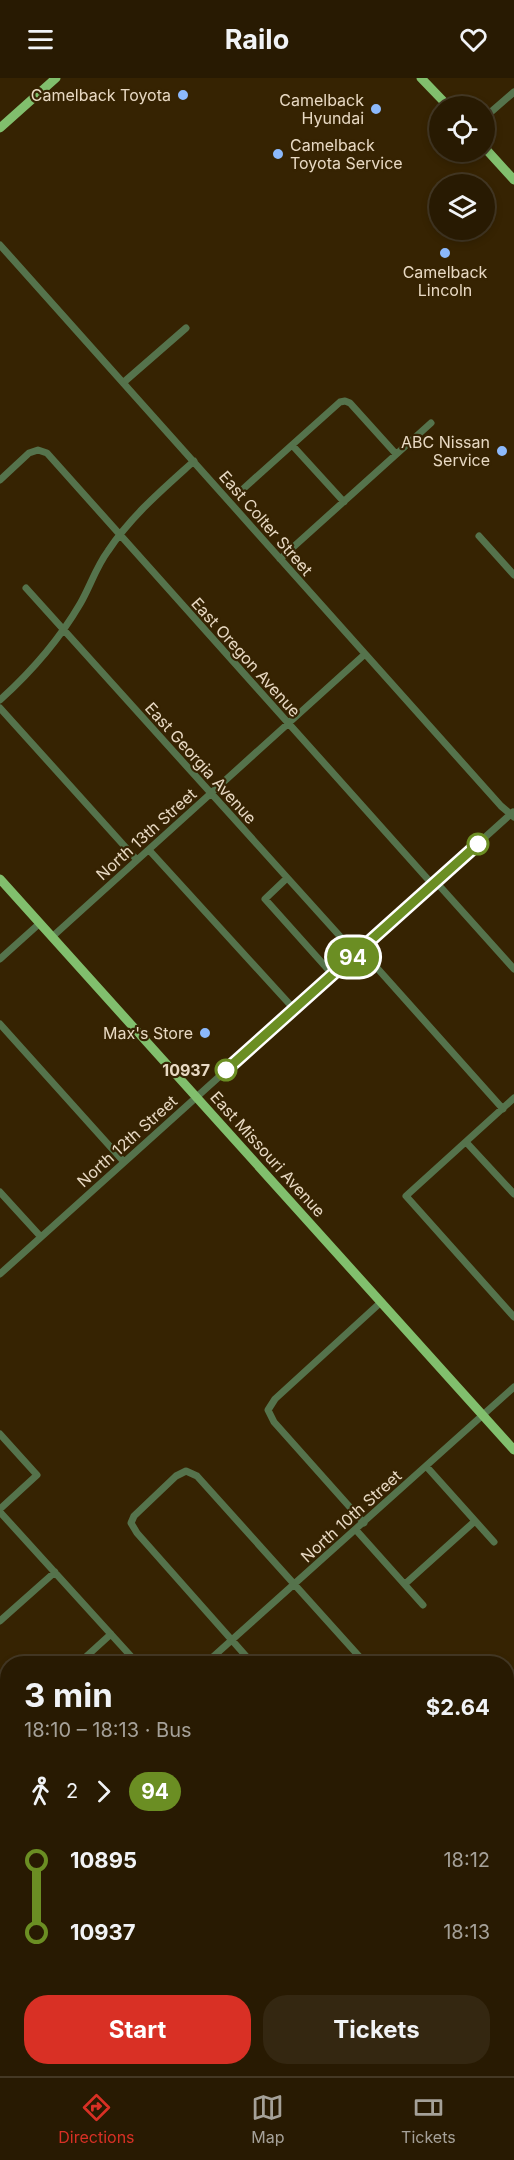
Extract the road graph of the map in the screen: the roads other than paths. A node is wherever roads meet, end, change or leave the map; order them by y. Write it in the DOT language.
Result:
graph roads {
  1 [pos="56,78"];
  2 [pos="421,78"];
  3 [pos="514,92"];
  4 [pos="438,96"];
  5 [pos="495,108"];
  6 [pos="0,128"];
  7 [pos="495,159"];
  8 [pos="514,180"];
  9 [pos="0,245"];
  10 [pos="186,328"];
  11 [pos="124,382"];
  12 [pos="431,423"];
  13 [pos="292,445"];
  14 [pos="396,454"];
  15 [pos="194,461"];
  16 [pos="0,480"];
  17 [pos="243,489"];
  18 [pos="344,502"];
  19 [pos="120,534"];
  20 [pos="479,536"];
  21 [pos="280,559"];
  22 [pos="514,575"];
  23 [pos="27,588"];
  24 [pos="63,629"];
  25 [pos="365,654"];
  26 [pos="0,700"];
  27 [pos="0,708"];
  28 [pos="288,724"];
  29 [pos="211,794"];
  30 [pos="513,814"];
  31 [pos="149,850"];
  32 [pos="137,860"];
  33 [pos="287,878"];
  34 [pos="0,879"];
  35 [pos="435,883"];
  36 [pos="40,923"];
  37 [pos="52,937"];
  38 [pos="358,952"];
  39 [pos="0,959"];
  40 [pos="514,969"];
  41 [pos="333,975"];
  42 [pos="294,1009"];
  43 [pos="0,1024"];
  44 [pos="196,1096"];
  45 [pos="514,1098"];
  46 [pos="503,1108"];
  47 [pos="466,1142"];
  48 [pos="124,1162"];
  49 [pos="0,1192"];
  50 [pos="514,1194"];
  51 [pos="41,1237"];
  52 [pos="0,1274"];
  53 [pos="380,1303"];
  54 [pos="514,1317"];
  55 [pos="514,1387"];
  56 [pos="483,1415"];
  57 [pos="0,1434"];
  58 [pos="514,1450"];
  59 [pos="426,1466"];
  60 [pos="0,1510"];
  61 [pos="475,1521"];
  62 [pos="364,1523"];
  63 [pos="356,1530"];
  64 [pos="494,1542"];
  65 [pos="55,1572"];
  66 [pos="405,1584"];
  67 [pos="294,1585"];
  68 [pos="423,1605"];
  69 [pos="0,1621"];
  70 [pos="111,1634"];
  71 [pos="232,1640"];
  72 [pos="87,1656"];
  73 [pos="131,1656"];
  74 [pos="214,1656"];
  75 [pos="246,1656"];
  76 [pos="359,1656"];
  1 -- 6 [label="main road"];
  2 -- 4 [label="main road"];
  3 -- 5 [label="street"];
  7 -- 8 [label="main road"];
  9 -- 11 [label="street, East Colter Street"];
  10 -- 11 [label="street"];
  11 -- 15 [label="street, East Colter Street"];
  12 -- 14 [label="street"];
  13 -- 14 [label="street"];
  13 -- 17 [label="street"];
  13 -- 18 [label="street"];
  14 -- 18 [label="street"];
  15 -- 19 [label="street"];
  15 -- 21 [label="street, East Colter Street"];
  16 -- 19 [label="street, East Oregon Avenue"];
  18 -- 21 [label="street"];
  19 -- 24 [label="street"];
  19 -- 28 [label="street, East Oregon Avenue"];
  20 -- 22 [label="street"];
  21 -- 25 [label="street, East Colter Street"];
  23 -- 24 [label="street, East Georgia Avenue"];
  24 -- 26 [label="street"];
  24 -- 29 [label="street, East Georgia Avenue"];
  25 -- 28 [label="street, North 13th Street"];
  25 -- 30 [label="street, East Colter Street"];
  27 -- 32 [label="street"];
  28 -- 29 [label="street, North 13th Street"];
  28 -- 35 [label="street, East Oregon Avenue"];
  29 -- 31 [label="street, North 13th Street"];
  29 -- 33 [label="street, East Georgia Avenue"];
  30 -- 35 [label="street, North 12th Street"];
  31 -- 32 [label="street, North 13th Street"];
  31 -- 42 [label="street"];
  32 -- 37 [label="street, North 13th Street"];
  33 -- 38 [label="street, East Georgia Avenue"];
  33 -- 41 [label="street"];
  34 -- 36 [label="main road, East Missouri Avenue"];
  35 -- 38 [label="street, North 12th Street"];
  35 -- 40 [label="street, East Oregon Avenue"];
  36 -- 37 [label="main road, East Missouri Avenue"];
  36 -- 39 [label="street"];
  37 -- 44 [label="main road, East Missouri Avenue"];
  38 -- 41 [label="street, North 12th Street"];
  38 -- 46 [label="street, East Georgia Avenue"];
  41 -- 42 [label="street, North 12th Street"];
  42 -- 44 [label="street, North 12th Street"];
  43 -- 48 [label="street"];
  44 -- 48 [label="street, North 12th Street"];
  44 -- 53 [label="main road, East Missouri Avenue"];
  45 -- 46 [label="street"];
  46 -- 47 [label="street"];
  47 -- 50 [label="street"];
  47 -- 54 [label="street"];
  48 -- 51 [label="street, North 12th Street"];
  49 -- 51 [label="street"];
  51 -- 52 [label="street, North 12th Street"];
  53 -- 56 [label="main road, East Missouri Avenue"];
  53 -- 62 [label="street"];
  55 -- 56 [label="street, North 10th Street"];
  56 -- 58 [label="main road, East Missouri Avenue"];
  56 -- 59 [label="street, North 10th Street"];
  57 -- 60 [label="street"];
  59 -- 61 [label="street"];
  59 -- 62 [label="street, North 10th Street"];
  60 -- 65 [label="street"];
  61 -- 64 [label="street"];
  61 -- 66 [label="street"];
  62 -- 63 [label="street, North 10th Street"];
  63 -- 66 [label="street"];
  63 -- 67 [label="street, North 10th Street"];
  65 -- 69 [label="street"];
  65 -- 70 [label="street"];
  66 -- 68 [label="street"];
  67 -- 71 [label="street, North 10th Street"];
  67 -- 71 [label="street"];
  67 -- 76 [label="street"];
  70 -- 72 [label="street"];
  70 -- 73 [label="street"];
  71 -- 74 [label="street, North 10th Street"];
  71 -- 75 [label="street"];
}
